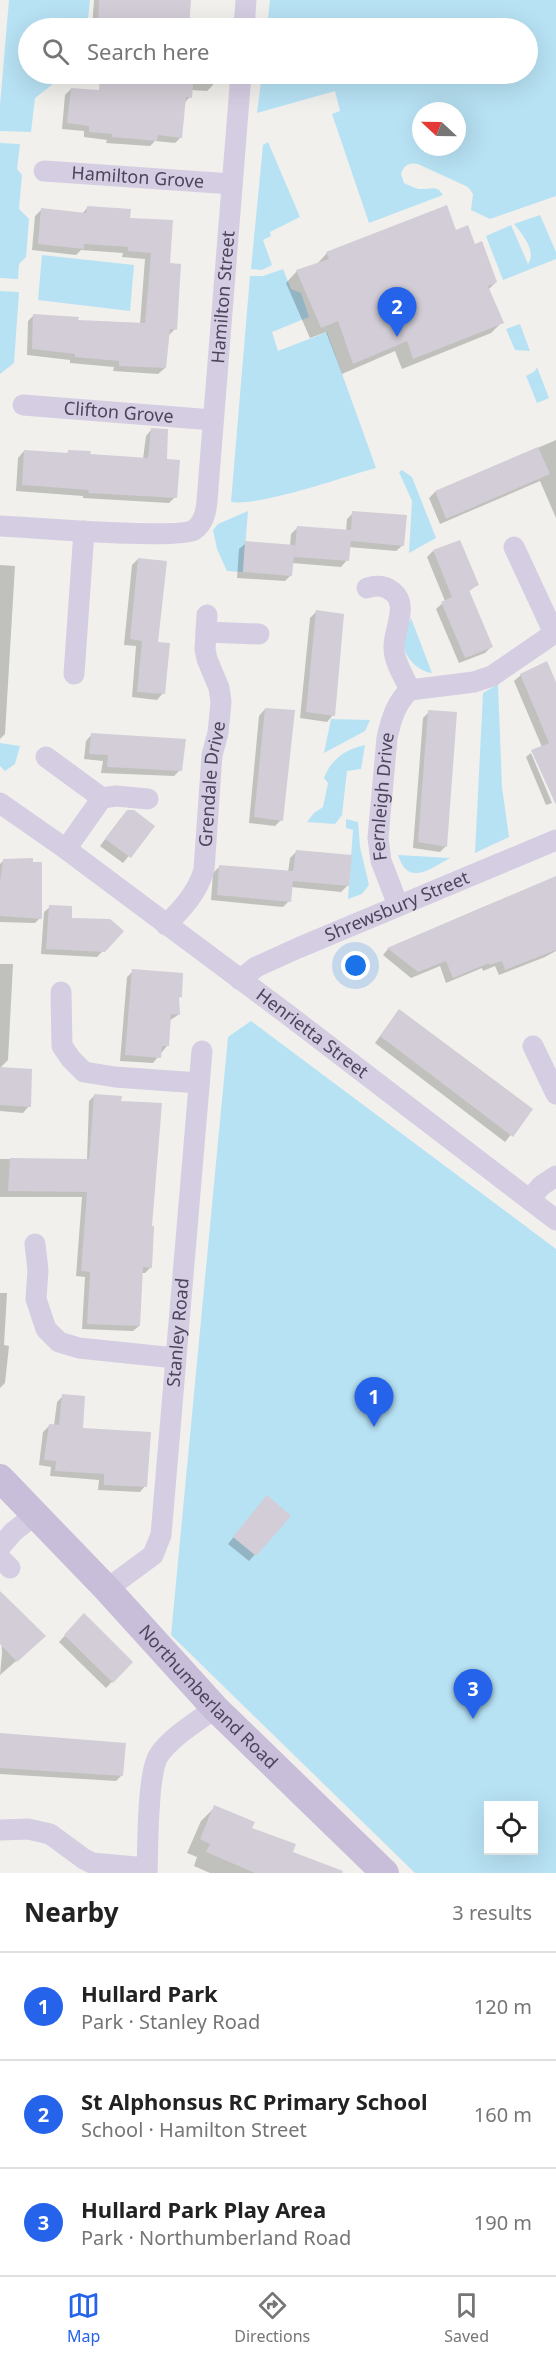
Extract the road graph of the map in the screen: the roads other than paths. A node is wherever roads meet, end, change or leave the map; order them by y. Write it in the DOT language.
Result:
graph roads {
  1 [pos="246,0"];
  2 [pos="245,18"];
  3 [pos="240,84"];
  4 [pos="44,171"];
  5 [pos="232,184"];
  6 [pos="23,405"];
  7 [pos="213,420"];
  8 [pos="0,526"];
  9 [pos="84,531"];
  10 [pos="514,547"];
  11 [pos="366,588"];
  12 [pos="555,633"];
  13 [pos="259,634"];
  14 [pos="74,674"];
  15 [pos="410,690"];
  16 [pos="46,757"];
  17 [pos="102,798"];
  18 [pos="148,800"];
  19 [pos="0,803"];
  20 [pos="556,840"];
  21 [pos="66,849"];
  22 [pos="398,905"];
  23 [pos="166,925"];
  24 [pos="240,980"];
  25 [pos="61,992"];
  26 [pos="533,1046"];
  27 [pos="202,1052"];
  28 [pos="199,1083"];
  29 [pos="556,1094"];
  30 [pos="556,1176"];
  31 [pos="530,1199"];
  32 [pos="556,1220"];
  33 [pos="35,1244"];
  34 [pos="175,1358"];
  35 [pos="0,1478"];
  36 [pos="36,1515"];
  37 [pos="0,1547"];
  38 [pos="107,1589"];
  39 [pos="215,1708"];
  40 [pos="0,1830"];
  41 [pos="147,1870"];
  42 [pos="385,1873"];
  1 -- 2 [label="street"];
  3 -- 5 [label="street, Hamilton Street"];
  4 -- 5 [label="street, Hamilton Grove"];
  5 -- 7 [label="street, Hamilton Street"];
  6 -- 7 [label="street, Clifton Grove"];
  7 -- 9 [label="street, Hamilton Street"];
  8 -- 9 [label="street"];
  9 -- 14 [label="street"];
  10 -- 12 [label="street"];
  11 -- 15 [label="street"];
  12 -- 15 [label="street"];
  13 -- 23 [label="street, Grendale Drive"];
  15 -- 22 [label="street, Fernleigh Drive"];
  16 -- 17 [label="street"];
  17 -- 18 [label="street"];
  17 -- 21 [label="street"];
  19 -- 21 [label="street, Henrietta Street"];
  20 -- 22 [label="street, Shrewsbury Street"];
  21 -- 23 [label="street, Henrietta Street"];
  22 -- 24 [label="street, Shrewsbury Street"];
  23 -- 24 [label="street, Henrietta Street"];
  24 -- 31 [label="street, Henrietta Street"];
  25 -- 28 [label="street"];
  26 -- 29 [label="street"];
  27 -- 28 [label="street, Stanley Road"];
  28 -- 34 [label="street, Stanley Road"];
  30 -- 31 [label="street"];
  31 -- 32 [label="street, Henrietta Street"];
  33 -- 34 [label="street"];
  34 -- 38 [label="street, Stanley Road"];
  35 -- 36 [label="main road, Northumberland Road"];
  36 -- 37 [label="street"];
  36 -- 38 [label="main road, Northumberland Road"];
  38 -- 39 [label="main road, Northumberland Road"];
  39 -- 41 [label="street"];
  39 -- 42 [label="main road, Northumberland Road"];
  40 -- 41 [label="street"];
}
